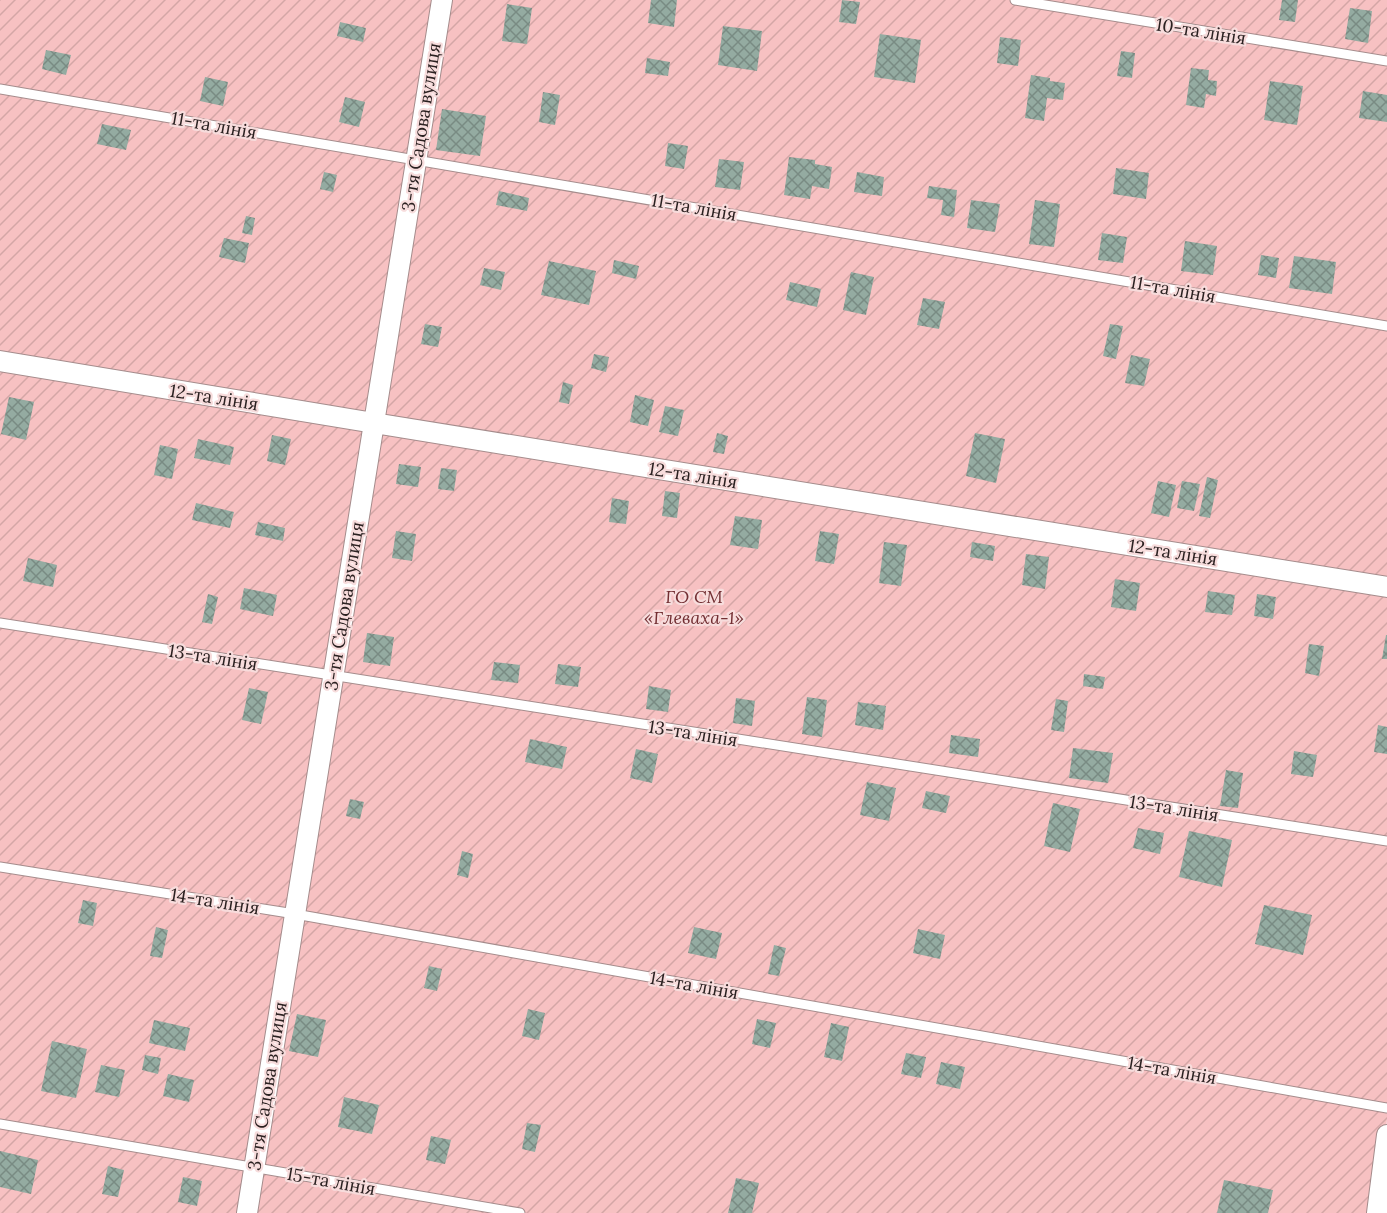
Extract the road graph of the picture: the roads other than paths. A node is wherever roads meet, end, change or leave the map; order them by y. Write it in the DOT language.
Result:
graph roads {
  1 [pos="442,0"];
  2 [pos="1015,0"];
  3 [pos="1387,62"];
  4 [pos="0,89"];
  5 [pos="416,159"];
  6 [pos="1387,326"];
  7 [pos="0,361"];
  8 [pos="374,423"];
  9 [pos="1387,587"];
  10 [pos="0,623"];
  11 [pos="333,676"];
  12 [pos="1387,841"];
  13 [pos="0,867"];
  14 [pos="295,914"];
  15 [pos="1387,1108"];
  16 [pos="0,1124"];
  17 [pos="1387,1136"];
  18 [pos="254,1168"];
  19 [pos="247,1213"];
  20 [pos="520,1213"];
  21 [pos="1377,1213"];
  1 -- 5 [label="street, 3-тя Садова вулиця"];
  2 -- 3 [label="lane, 10-та лінія"];
  4 -- 5 [label="lane, 11-та лінія"];
  5 -- 6 [label="lane, 11-та лінія"];
  5 -- 8 [label="street, 3-тя Садова вулиця"];
  7 -- 8 [label="street, 12-та лінія"];
  8 -- 9 [label="street, 12-та лінія"];
  8 -- 11 [label="street, 3-тя Садова вулиця"];
  10 -- 11 [label="lane, 13-та лінія"];
  11 -- 12 [label="lane, 13-та лінія"];
  11 -- 14 [label="street, 3-тя Садова вулиця"];
  13 -- 14 [label="lane, 14-та лінія"];
  14 -- 15 [label="lane, 14-та лінія"];
  14 -- 18 [label="street, 3-тя Садова вулиця"];
  16 -- 18 [label="lane, 15-та лінія"];
  17 -- 21 [label="street"];
  18 -- 19 [label="street, 3-тя Садова вулиця"];
  18 -- 20 [label="lane, 15-та лінія"];
}
